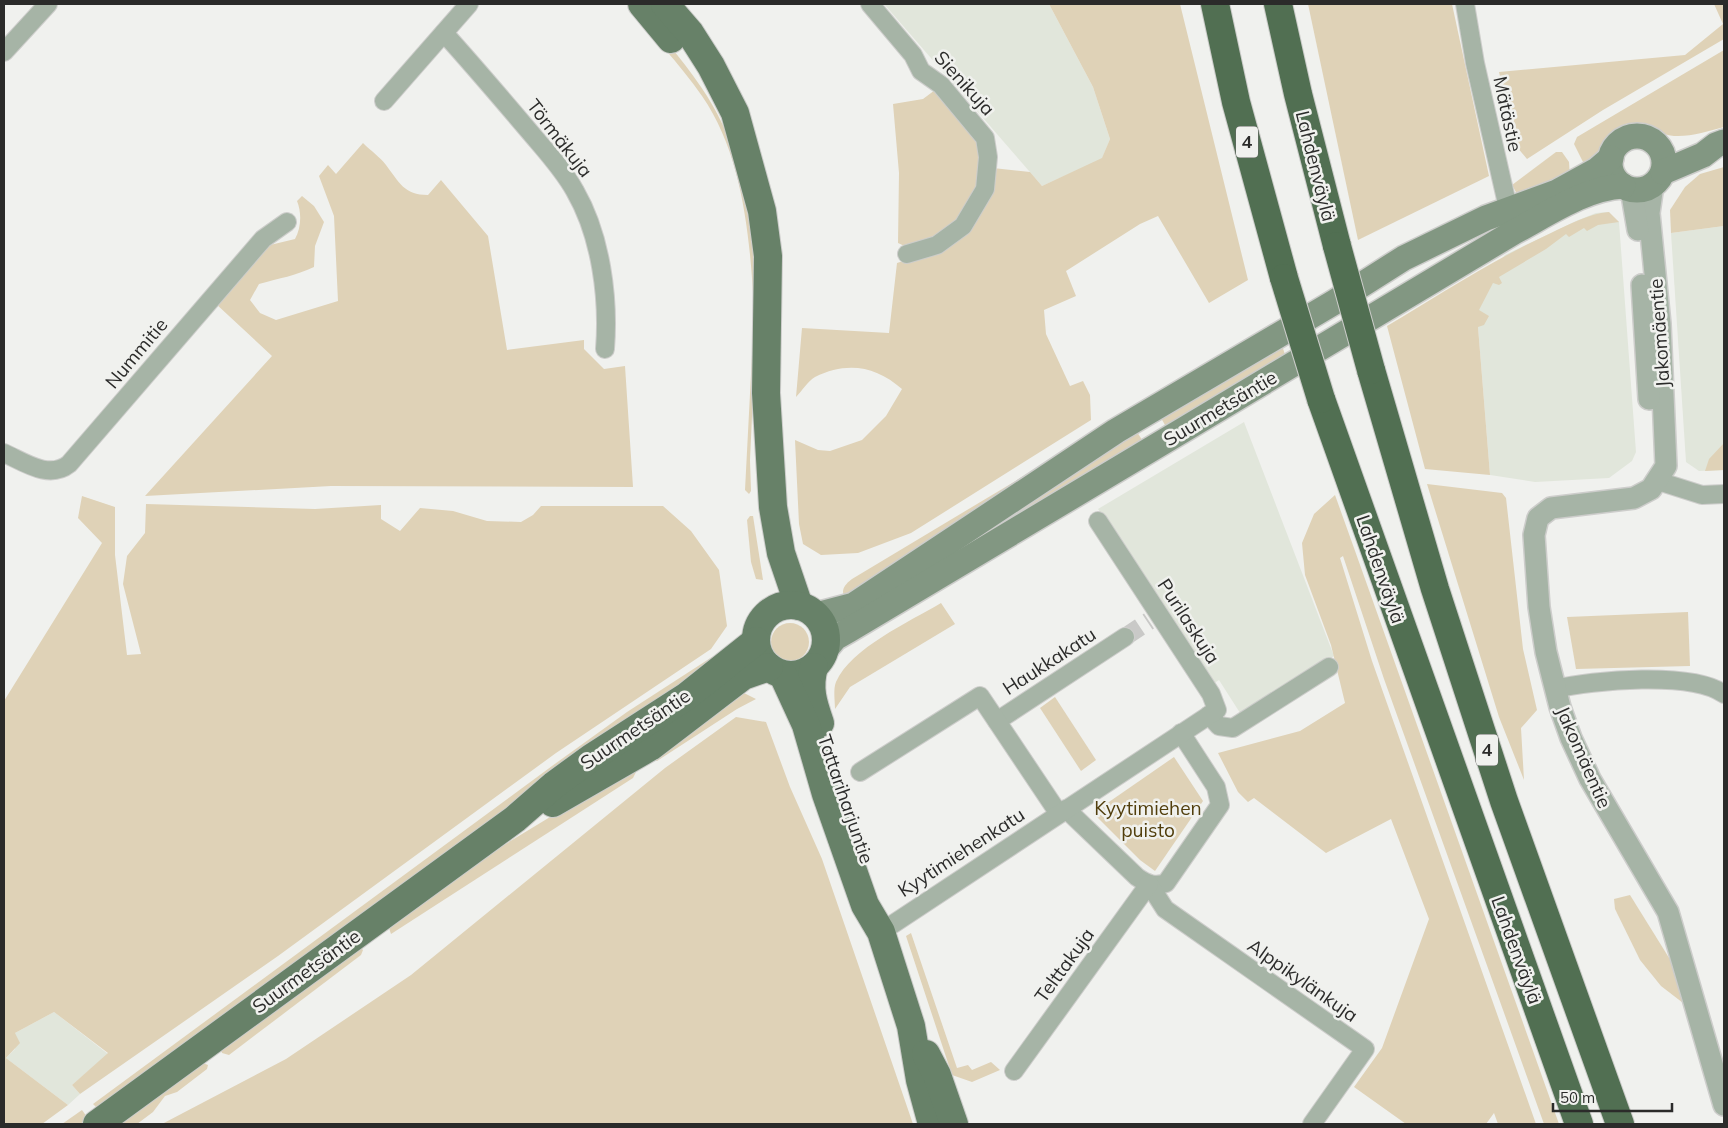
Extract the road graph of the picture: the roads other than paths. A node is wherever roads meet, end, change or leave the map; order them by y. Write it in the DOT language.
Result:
graph roads {
  1 [pos="48,4"];
  2 [pos="469,4"];
  3 [pos="642,4"];
  4 [pos="665,4"];
  5 [pos="870,4"];
  6 [pos="1215,4"];
  7 [pos="1278,4"];
  8 [pos="1465,4"];
  9 [pos="444,33"];
  10 [pos="4,52"];
  11 [pos="384,101"];
  12 [pos="1656,143"];
  13 [pos="1720,144"];
  14 [pos="743,145"];
  15 [pos="1611,158"];
  16 [pos="1658,178"];
  17 [pos="1625,187"];
  18 [pos="1511,221"];
  19 [pos="287,222"];
  20 [pos="907,254"];
  21 [pos="605,349"];
  22 [pos="766,394"];
  23 [pos="4,453"];
  24 [pos="1658,481"];
  25 [pos="1724,494"];
  26 [pos="1098,521"];
  27 [pos="807,611"];
  28 [pos="770,612"];
  29 [pos="1125,637"];
  30 [pos="756,641"];
  31 [pos="820,658"];
  32 [pos="1329,667"];
  33 [pos="776,671"];
  34 [pos="1555,689"];
  35 [pos="1724,694"];
  36 [pos="1209,715"];
  37 [pos="997,721"];
  38 [pos="1181,733"];
  39 [pos="860,772"];
  40 [pos="1062,812"];
  41 [pos="515,819"];
  42 [pos="1149,884"];
  43 [pos="881,932"];
  44 [pos="911,1026"];
  45 [pos="1014,1071"];
  46 [pos="1724,1105"];
  47 [pos="97,1124"];
  48 [pos="932,1124"];
  49 [pos="954,1124"];
  50 [pos="1312,1124"];
  51 [pos="1579,1124"];
  52 [pos="1620,1124"];
  1 -- 10 [label="street"];
  2 -- 9 [label="street"];
  3 -- 14 [label="main road"];
  4 -- 14 [label="main road"];
  5 -- 20 [label="street, Sienikuja"];
  6 -- 51 [label="highway, Lahdenväylä / 4, bridge"];
  7 -- 52 [label="highway, Lahdenväylä / 4, bridge"];
  8 -- 18 [label="street, Mätästie"];
  9 -- 11 [label="street"];
  9 -- 21 [label="street, Törmäkuja"];
  12 -- 13 [label="main road"];
  12 -- 15 [label="main road"];
  12 -- 16 [label="main road"];
  13 -- 16 [label="main road"];
  14 -- 22 [label="main road"];
  15 -- 17 [label="main road"];
  15 -- 18 [label="main road, Suurmetsäntie"];
  16 -- 17 [label="main road"];
  16 -- 24 [label="street, Jakomäentie"];
  17 -- 18 [label="main road, Suurmetsäntie"];
  17 -- 24 [label="street, Jakomäentie"];
  18 -- 27 [label="main road, Suurmetsäntie"];
  18 -- 31 [label="main road, Suurmetsäntie"];
  19 -- 23 [label="street, Nummitie"];
  22 -- 27 [label="main road"];
  22 -- 28 [label="main road"];
  24 -- 25 [label="street"];
  24 -- 34 [label="street, Jakomäentie"];
  26 -- 36 [label="street, Purilaskuja"];
  27 -- 28 [label="main road"];
  27 -- 31 [label="main road"];
  28 -- 30 [label="main road"];
  29 -- 37 [label="street, Haukkakatu"];
  30 -- 33 [label="main road"];
  30 -- 41 [label="main road, Suurmetsäntie"];
  31 -- 33 [label="main road"];
  31 -- 43 [label="main road, Tattariharjuntie"];
  32 -- 36 [label="street"];
  33 -- 41 [label="main road, Suurmetsäntie"];
  33 -- 43 [label="main road, Tattariharjuntie"];
  34 -- 35 [label="street"];
  34 -- 46 [label="street, Jakomäentie"];
  36 -- 38 [label="street"];
  37 -- 39 [label="street, Haukkakatu"];
  37 -- 40 [label="street"];
  38 -- 40 [label="street, Kyytimiehenkatu"];
  38 -- 42 [label="street"];
  40 -- 42 [label="street"];
  40 -- 43 [label="street, Kyytimiehenkatu"];
  41 -- 47 [label="main road, Suurmetsäntie"];
  42 -- 45 [label="street, Telttakuja"];
  42 -- 50 [label="street, Alppikylänkuja"];
  43 -- 44 [label="main road, Tattariharjuntie"];
  44 -- 48 [label="main road, Tattariharjuntie"];
  44 -- 49 [label="main road, Tattariharjuntie"];
}
